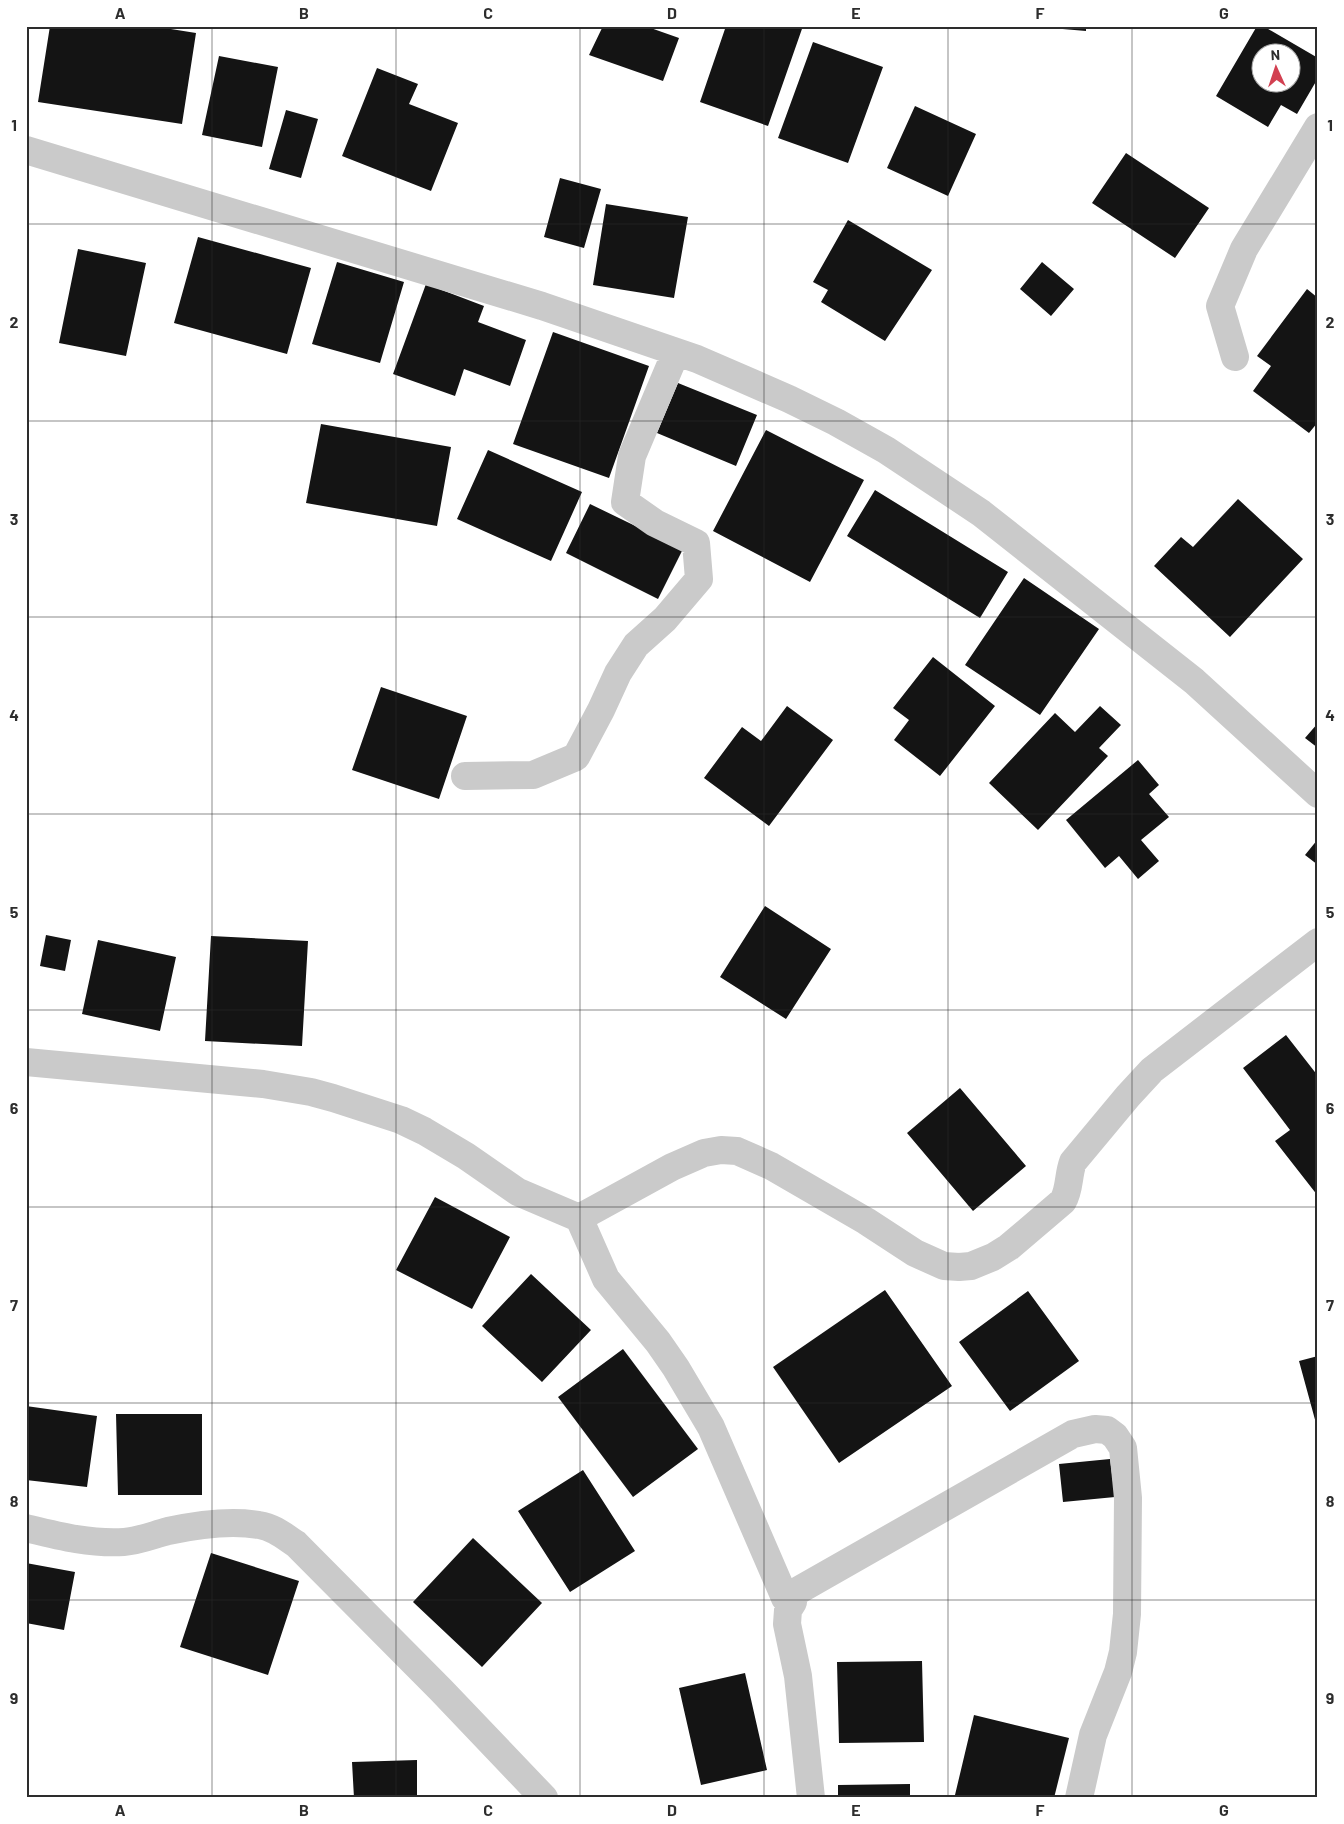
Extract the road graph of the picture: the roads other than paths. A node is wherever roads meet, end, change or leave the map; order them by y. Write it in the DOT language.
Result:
graph roads {
  1 [pos="1318,127"];
  2 [pos="26,150"];
  3 [pos="676,352"];
  4 [pos="1235,357"];
  5 [pos="466,776"];
  6 [pos="1318,794"];
  7 [pos="1318,942"];
  8 [pos="26,1062"];
  9 [pos="579,1218"];
  10 [pos="26,1528"];
  11 [pos="785,1598"];
  12 [pos="544,1798"];
  13 [pos="812,1798"];
  14 [pos="1079,1798"];
  1 -- 4 [label="street"];
  2 -- 3 [label="street"];
  3 -- 5 [label="street"];
  3 -- 6 [label="street"];
  7 -- 9 [label="street"];
  8 -- 9 [label="street"];
  9 -- 11 [label="street"];
  10 -- 12 [label="street"];
  11 -- 13 [label="street"];
  11 -- 14 [label="street"];
}
